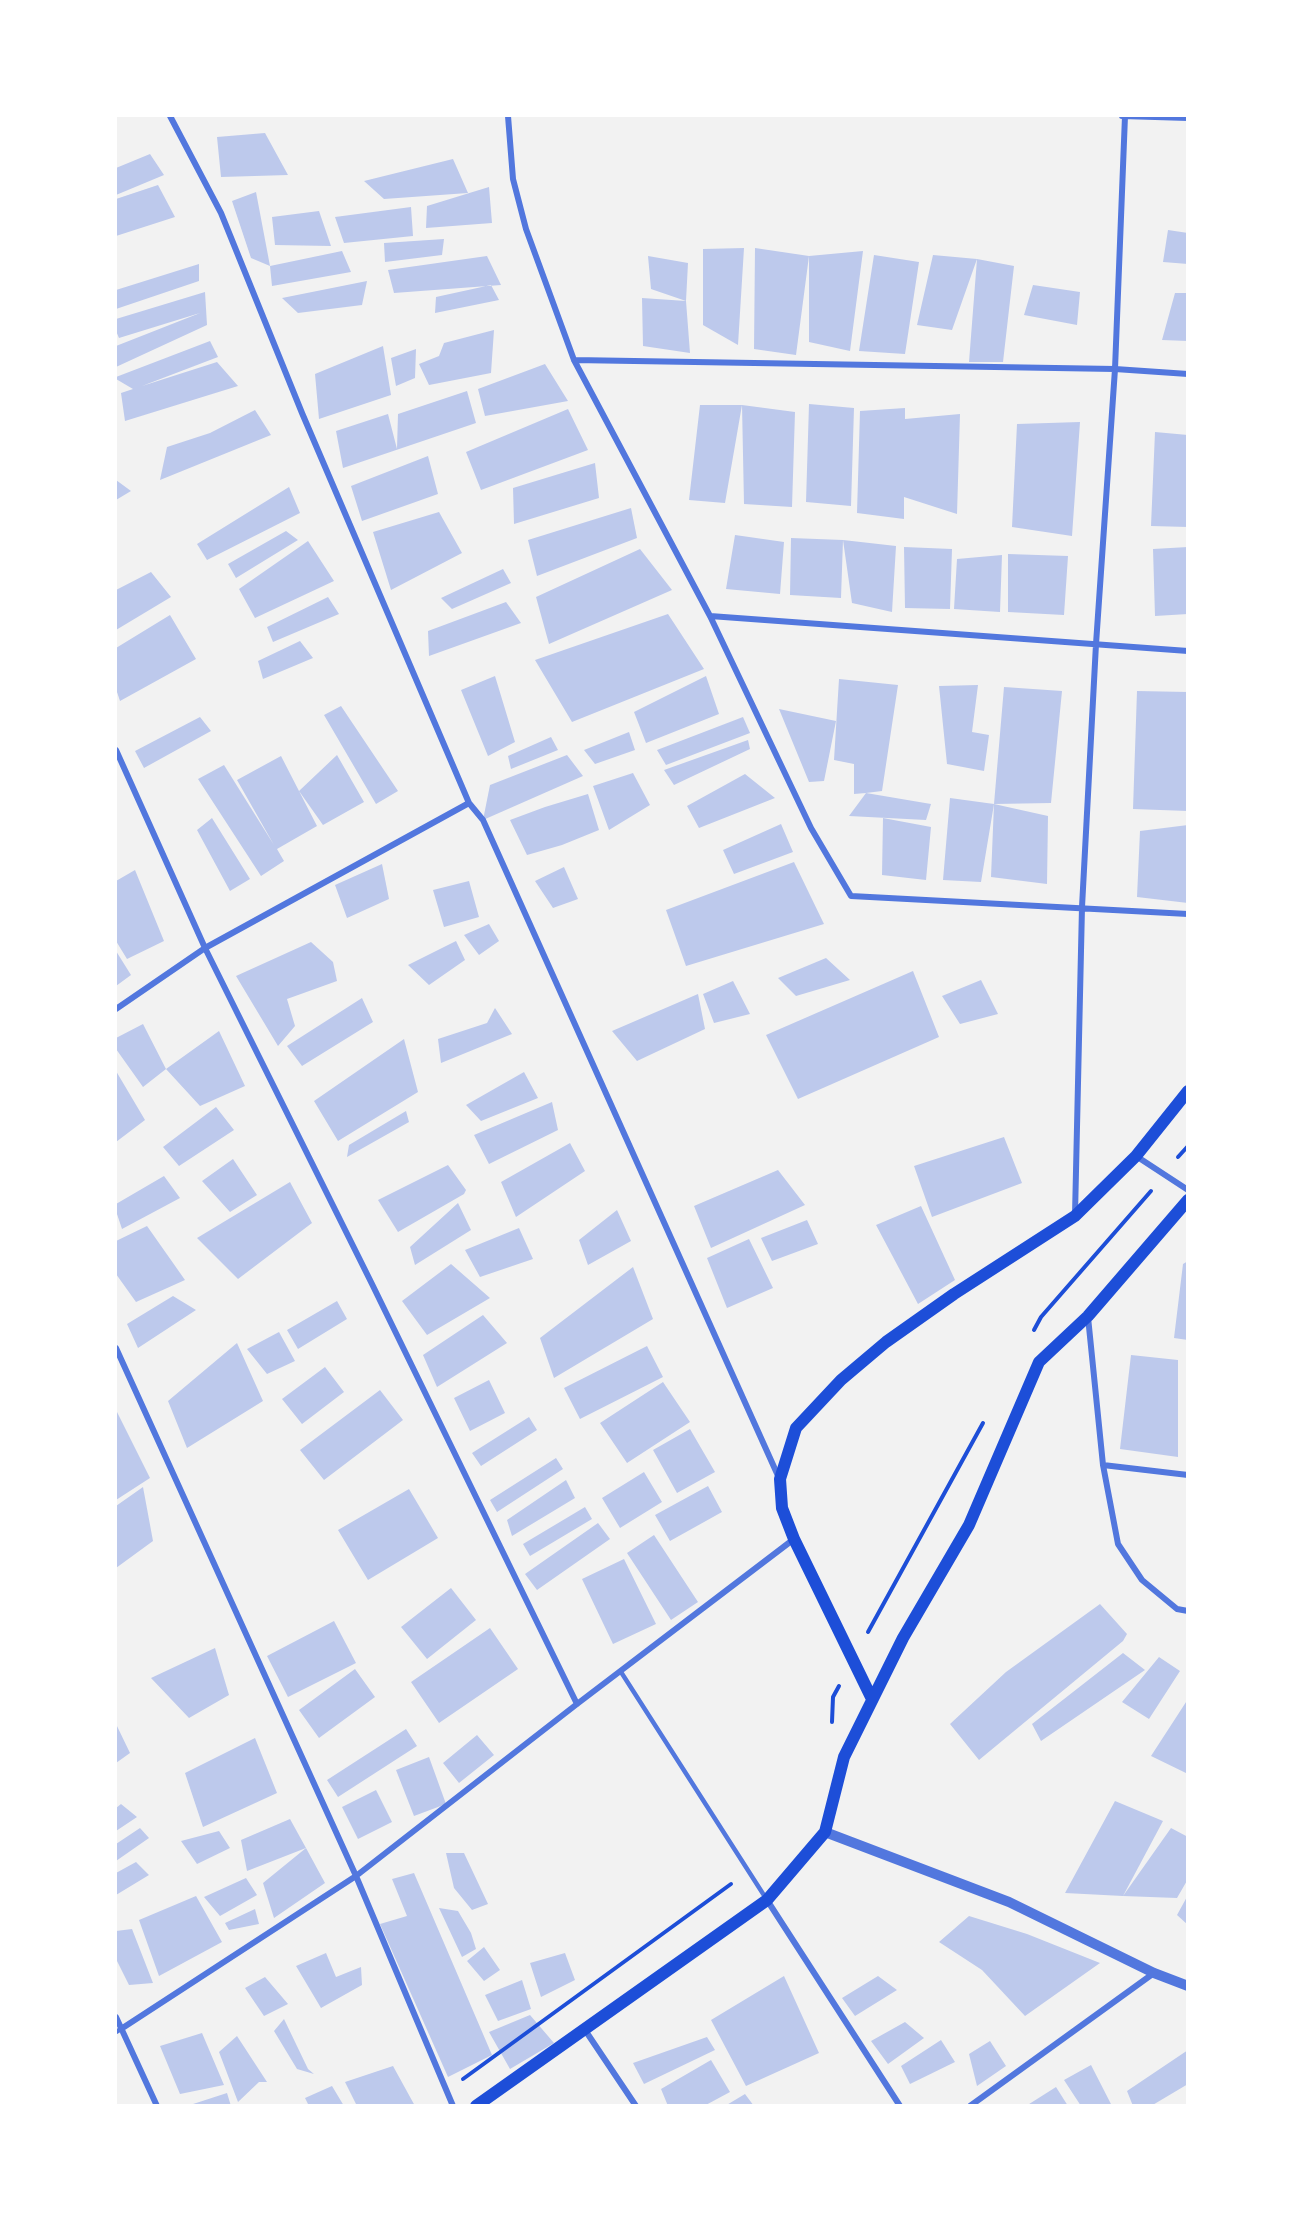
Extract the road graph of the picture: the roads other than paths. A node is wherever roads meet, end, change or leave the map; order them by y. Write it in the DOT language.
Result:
graph roads {
  1 [pos="170,116"];
  2 [pos="508,116"];
  3 [pos="1124,116"];
  4 [pos="1188,118"];
  5 [pos="573,360"];
  6 [pos="1115,369"];
  7 [pos="1188,374"];
  8 [pos="710,616"];
  9 [pos="1096,644"];
  10 [pos="1188,651"];
  11 [pos="116,750"];
  12 [pos="469,803"];
  13 [pos="1082,907"];
  14 [pos="1188,914"];
  15 [pos="205,948"];
  16 [pos="116,1009"];
  17 [pos="1188,1091"];
  18 [pos="1136,1156"];
  19 [pos="1188,1190"];
  20 [pos="1188,1200"];
  21 [pos="1075,1216"];
  22 [pos="1088,1316"];
  23 [pos="116,1348"];
  24 [pos="1103,1465"];
  25 [pos="1188,1475"];
  26 [pos="780,1479"];
  27 [pos="794,1539"];
  28 [pos="1188,1611"];
  29 [pos="621,1672"];
  30 [pos="872,1699"];
  31 [pos="577,1704"];
  32 [pos="825,1832"];
  33 [pos="356,1876"];
  34 [pos="767,1900"];
  35 [pos="1154,1973"];
  36 [pos="1188,1986"];
  37 [pos="116,2017"];
  38 [pos="585,2030"];
  39 [pos="118,2031"];
  40 [pos="157,2106"];
  41 [pos="453,2106"];
  42 [pos="476,2106"];
  43 [pos="636,2106"];
  44 [pos="900,2106"];
  45 [pos="970,2106"];
  1 -- 12 [label="street"];
  2 -- 5 [label="street"];
  3 -- 4 [label="street"];
  3 -- 6 [label="street"];
  5 -- 6 [label="street"];
  5 -- 8 [label="street"];
  6 -- 7 [label="street"];
  6 -- 9 [label="street"];
  8 -- 9 [label="street"];
  8 -- 13 [label="street"];
  9 -- 10 [label="street"];
  9 -- 13 [label="street"];
  11 -- 15 [label="street"];
  12 -- 15 [label="street"];
  12 -- 26 [label="street"];
  13 -- 14 [label="street"];
  13 -- 21 [label="street"];
  15 -- 16 [label="street"];
  15 -- 31 [label="street"];
  17 -- 18 [label="main road"];
  18 -- 19 [label="street"];
  18 -- 21 [label="main road"];
  20 -- 22 [label="main road"];
  21 -- 26 [label="main road"];
  22 -- 24 [label="street"];
  22 -- 30 [label="main road"];
  23 -- 33 [label="street"];
  24 -- 25 [label="street"];
  24 -- 28 [label="street"];
  26 -- 27 [label="main road"];
  27 -- 29 [label="street"];
  27 -- 30 [label="main road"];
  29 -- 31 [label="street"];
  29 -- 34 [label="lane"];
  30 -- 32 [label="main road"];
  31 -- 33 [label="street"];
  32 -- 34 [label="main road"];
  32 -- 35 [label="street"];
  33 -- 39 [label="street"];
  33 -- 41 [label="street"];
  34 -- 38 [label="main road"];
  34 -- 44 [label="street"];
  35 -- 36 [label="street"];
  35 -- 45 [label="street"];
  37 -- 39 [label="street"];
  38 -- 42 [label="main road"];
  38 -- 43 [label="street"];
  39 -- 40 [label="street"];
}
